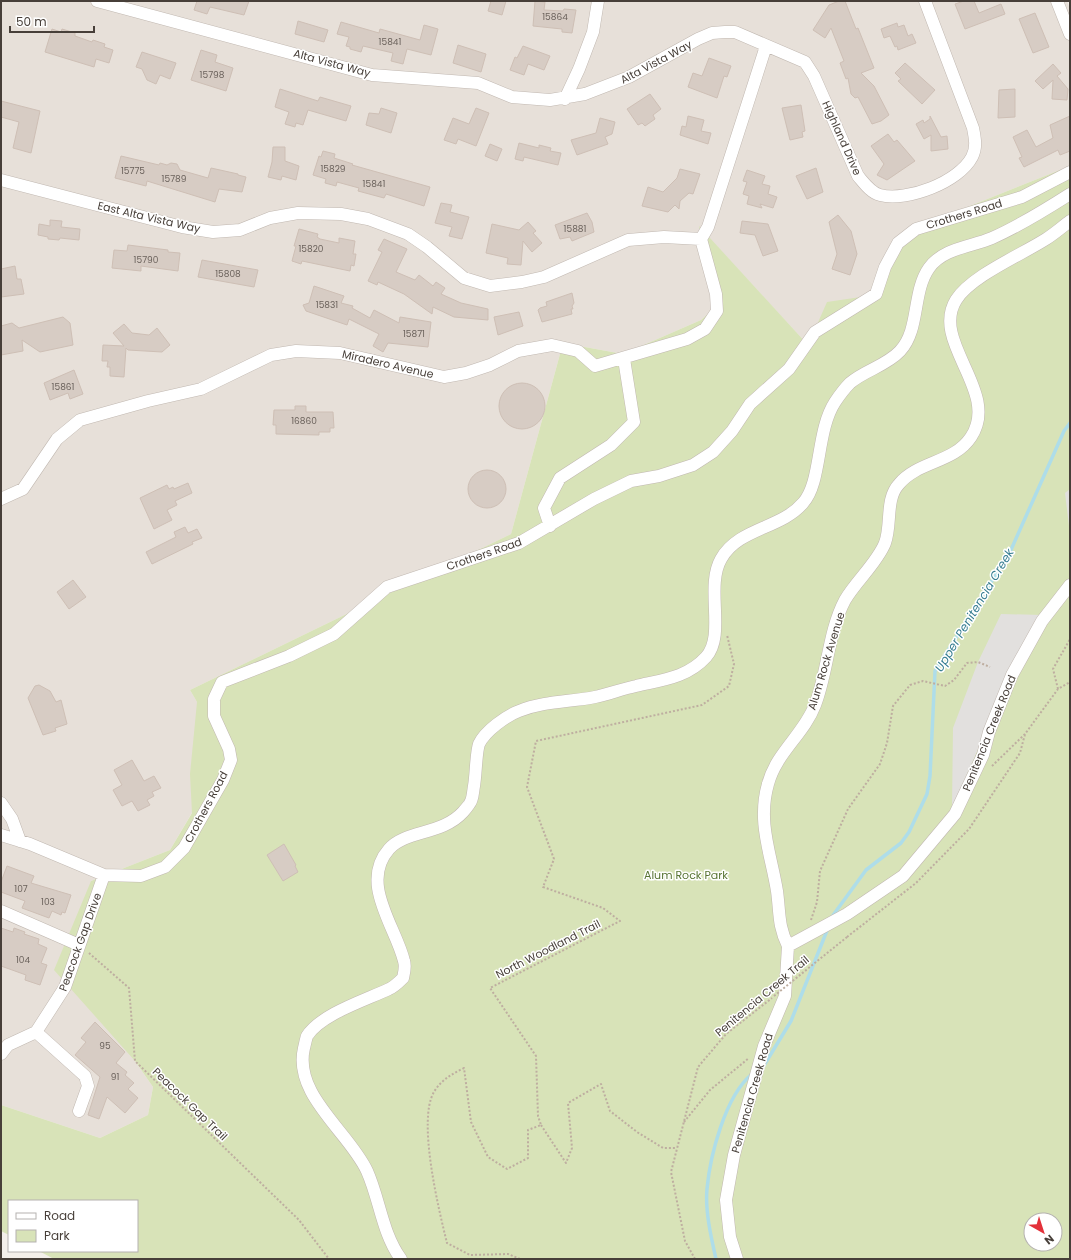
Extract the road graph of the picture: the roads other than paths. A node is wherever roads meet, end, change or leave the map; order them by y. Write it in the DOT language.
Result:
graph roads {
  1 [pos="97,1"];
  2 [pos="598,1"];
  3 [pos="924,1"];
  4 [pos="1057,1"];
  5 [pos="1070,34"];
  6 [pos="766,46"];
  7 [pos="565,99"];
  8 [pos="1070,172"];
  9 [pos="1,180"];
  10 [pos="1070,194"];
  11 [pos="1070,221"];
  12 [pos="701,239"];
  13 [pos="624,359"];
  14 [pos="1,499"];
  15 [pos="550,526"];
  16 [pos="1070,585"];
  17 [pos="1,803"];
  18 [pos="1,835"];
  19 [pos="20,841"];
  20 [pos="104,875"];
  21 [pos="1,911"];
  22 [pos="79,945"];
  23 [pos="788,946"];
  24 [pos="36,1032"];
  25 [pos="1,1054"];
  26 [pos="79,1111"];
  27 [pos="401,1259"];
  28 [pos="737,1259"];
  1 -- 7 [label="street, Alta Vista Way"];
  2 -- 7 [label="street"];
  3 -- 6 [label="street, Highland Drive"];
  4 -- 5 [label="street"];
  6 -- 7 [label="street, Alta Vista Way"];
  6 -- 12 [label="street"];
  8 -- 15 [label="street, Crothers Road"];
  9 -- 12 [label="street, East Alta Vista Way"];
  10 -- 27 [label="street"];
  11 -- 23 [label="street, Alum Rock Avenue"];
  12 -- 13 [label="street"];
  13 -- 14 [label="street, Miradero Avenue"];
  13 -- 15 [label="street"];
  15 -- 20 [label="street, Crothers Road"];
  16 -- 23 [label="street, Penitencia Creek Road"];
  17 -- 19 [label="street"];
  18 -- 19 [label="street, Crothers Road"];
  19 -- 20 [label="street, Crothers Road"];
  20 -- 22 [label="street, Peacock Gap Drive"];
  21 -- 22 [label="street"];
  22 -- 24 [label="street, Peacock Gap Drive"];
  23 -- 28 [label="street, Penitencia Creek Road"];
  24 -- 25 [label="street"];
  24 -- 26 [label="street"];
}
